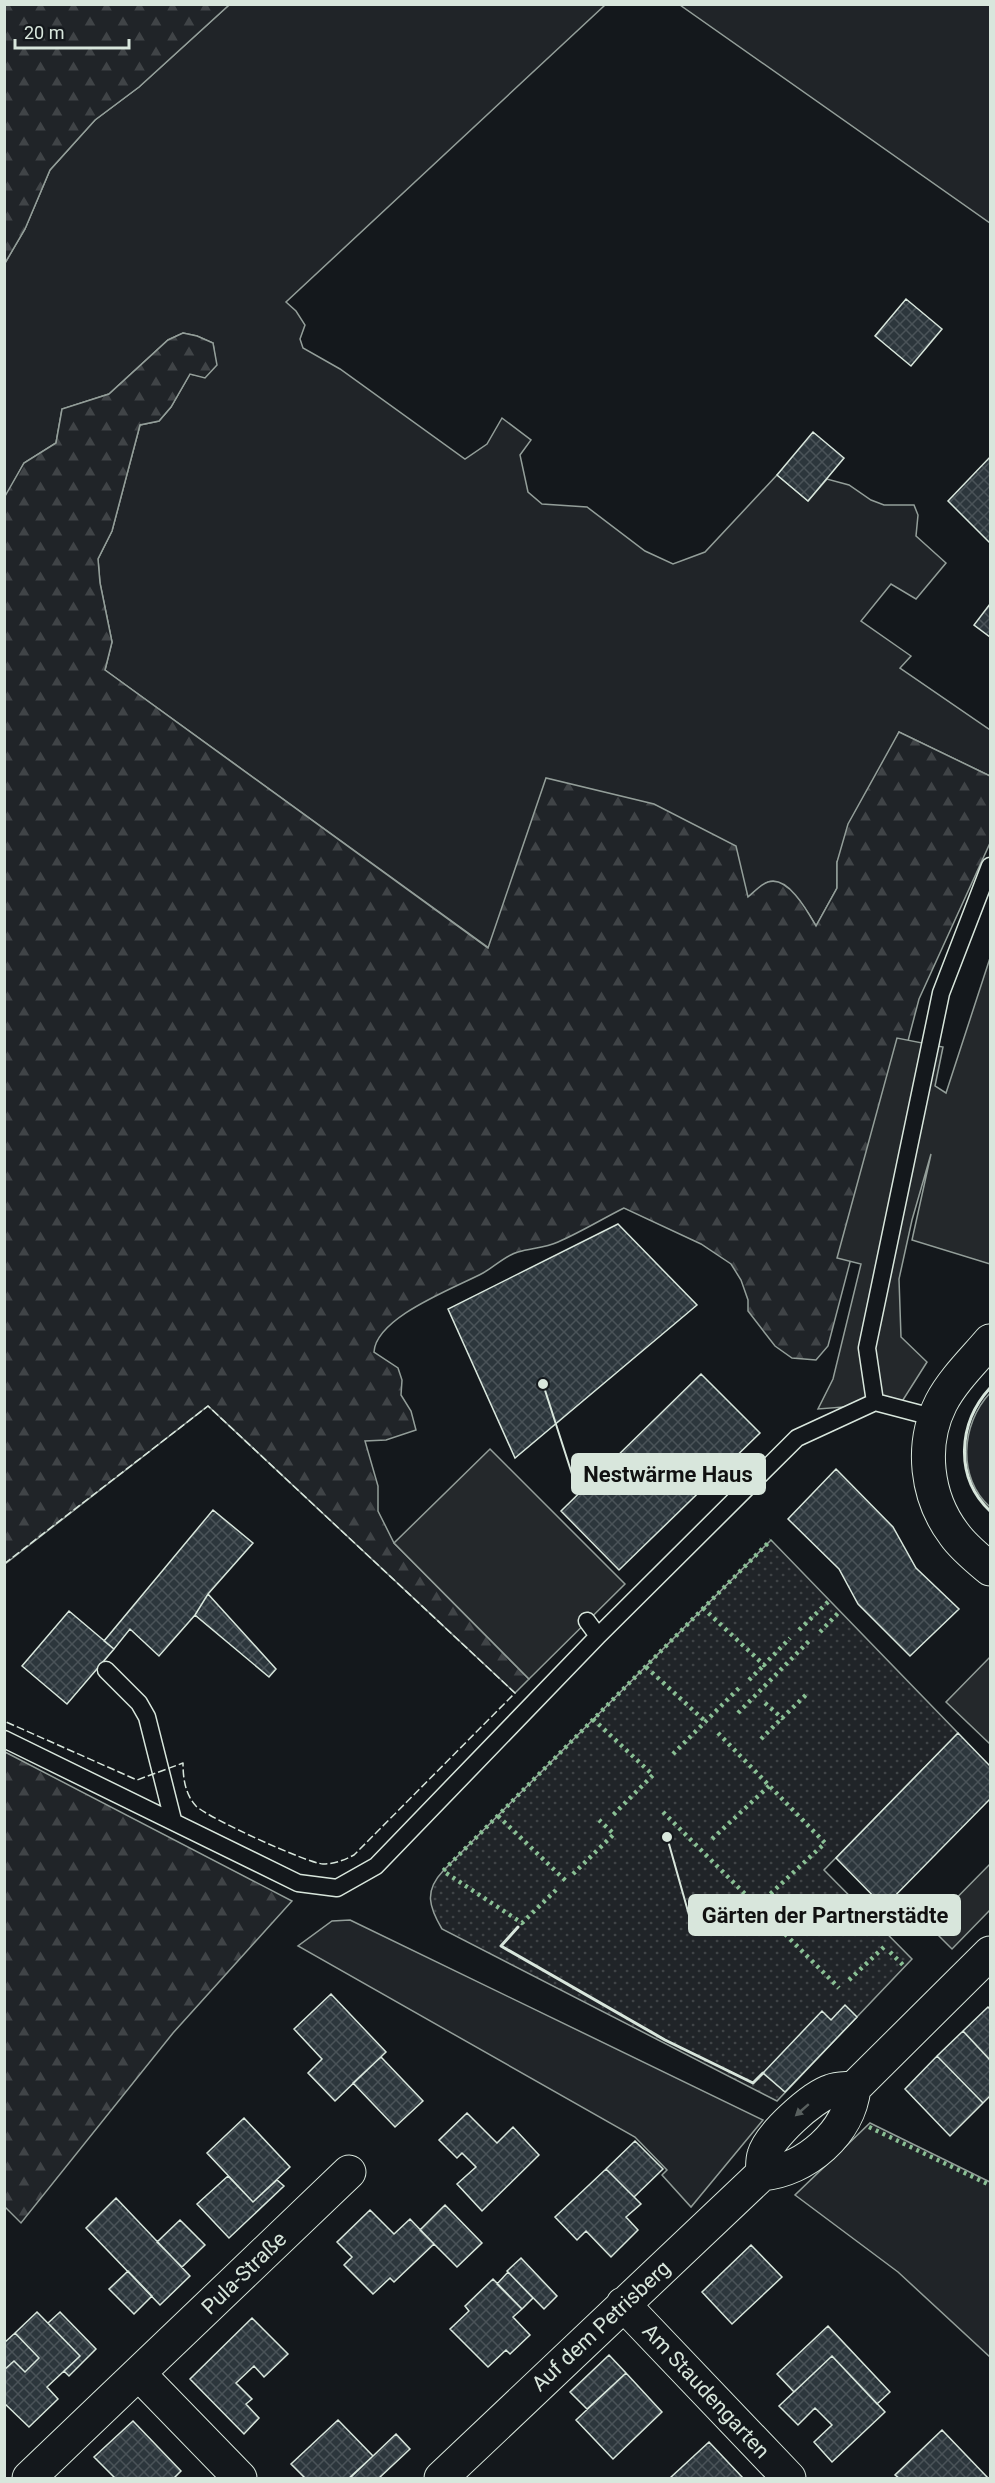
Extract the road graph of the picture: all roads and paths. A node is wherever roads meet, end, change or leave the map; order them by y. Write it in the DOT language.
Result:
graph roads {
  1 [pos="990,866"];
  2 [pos="990,1341"];
  3 [pos="875,1402"];
  4 [pos="936,1418"];
  5 [pos="990,1569"];
  6 [pos="587,1621"];
  7 [pos="598,1635"];
  8 [pos="106,1670"];
  9 [pos="4,1739"];
  10 [pos="172,1820"];
  11 [pos="990,1953"];
  12 [pos="349,2172"];
  13 [pos="623,2304"];
  14 [pos="139,2374"];
  15 [pos="29,2478"];
  16 [pos="240,2478"];
  17 [pos="441,2478"];
  18 [pos="789,2478"];
  1 -- 3 [label="lane"];
  2 -- 4 [label="street"];
  3 -- 4 [label="lane"];
  3 -- 7 [label="lane"];
  4 -- 5 [label="street"];
  6 -- 7 [label="lane"];
  7 -- 10 [label="lane"];
  8 -- 10 [label="lane"];
  9 -- 10 [label="lane"];
  11 -- 13 [label="street, Auf dem Petrisberg"];
  12 -- 14 [label="street, Pula-Straße"];
  13 -- 17 [label="street, Auf dem Petrisberg"];
  13 -- 18 [label="street, Am Staudengarten"];
  14 -- 15 [label="street, Pula-Straße"];
  14 -- 16 [label="street"];
}
